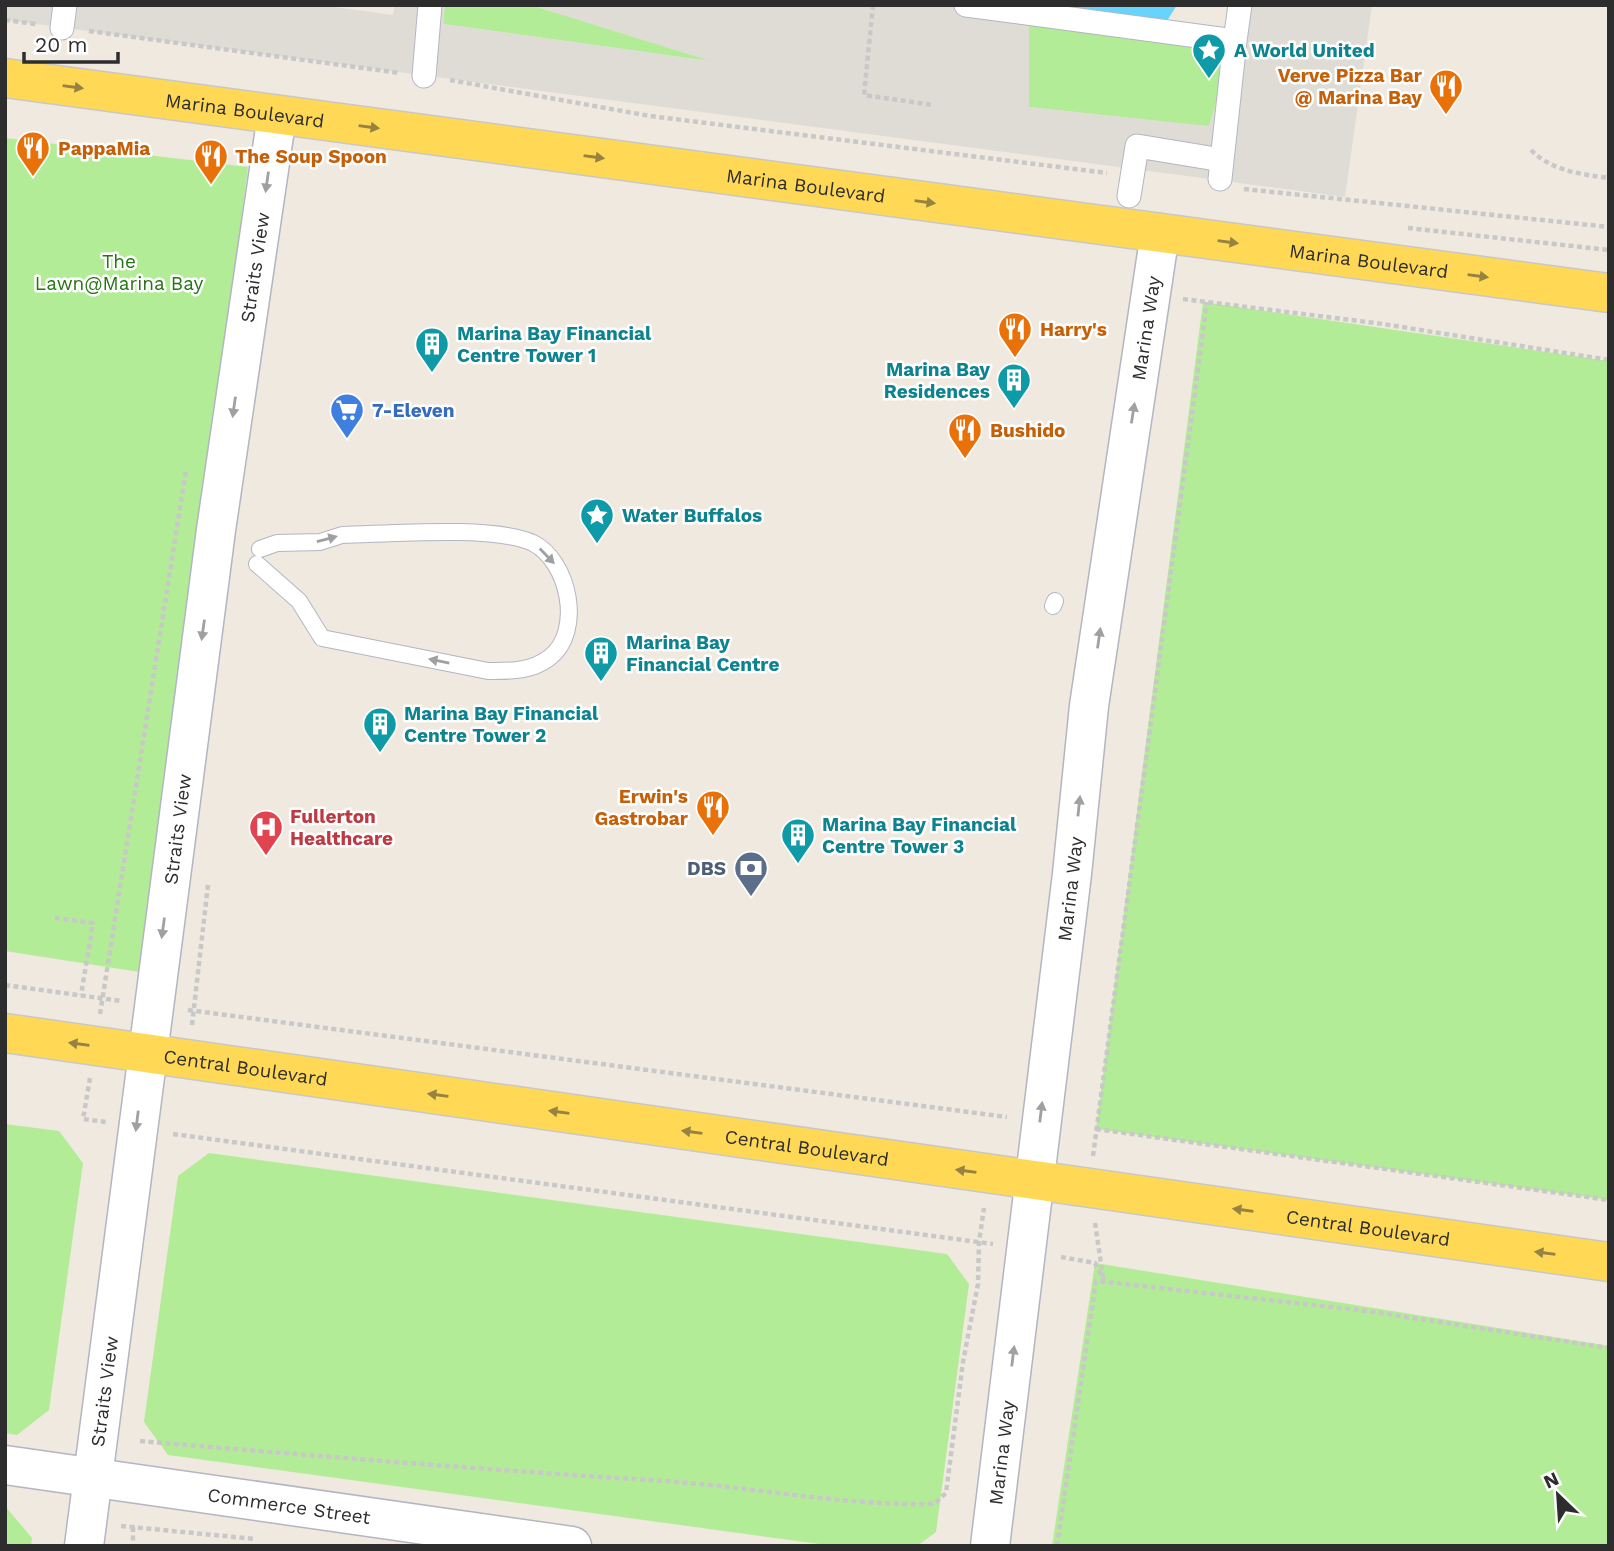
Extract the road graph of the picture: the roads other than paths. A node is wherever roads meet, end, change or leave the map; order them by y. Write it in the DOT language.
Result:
graph roads {
  1 [pos="430,5"];
  2 [pos="966,5"];
  3 [pos="1240,5"];
  4 [pos="1236,41"];
  5 [pos="424,76"];
  6 [pos="5,78"];
  7 [pos="277,115"];
  8 [pos="1130,186"];
  9 [pos="1160,233"];
  10 [pos="1609,293"];
  11 [pos="258,557"];
  12 [pos="5,1033"];
  13 [pos="146,1054"];
  14 [pos="1034,1180"];
  15 [pos="1609,1262"];
  16 [pos="5,1465"];
  17 [pos="92,1478"];
  18 [pos="85,1534"];
  19 [pos="572,1546"];
  20 [pos="990,1546"];
  1 -- 5 [label="street"];
  2 -- 4 [label="street"];
  3 -- 4 [label="street"];
  4 -- 8 [label="street"];
  6 -- 7 [label="main road, Marina Boulevard, one-way"];
  7 -- 9 [label="main road, Marina Boulevard, one-way"];
  7 -- 13 [label="street, Straits View, one-way"];
  9 -- 10 [label="main road, Marina Boulevard, one-way"];
  14 -- 9 [label="street, Marina Way, one-way"];
  11 -- 11 [label="lane, one-way"];
  13 -- 12 [label="main road, Central Boulevard, one-way"];
  14 -- 13 [label="main road, Central Boulevard, one-way"];
  13 -- 17 [label="street, Straits View, one-way"];
  15 -- 14 [label="main road, Central Boulevard, one-way"];
  20 -- 14 [label="street, Marina Way, one-way"];
  16 -- 17 [label="street, Commerce Street"];
  17 -- 18 [label="street, Straits View"];
  17 -- 19 [label="street, Commerce Street"];
}
